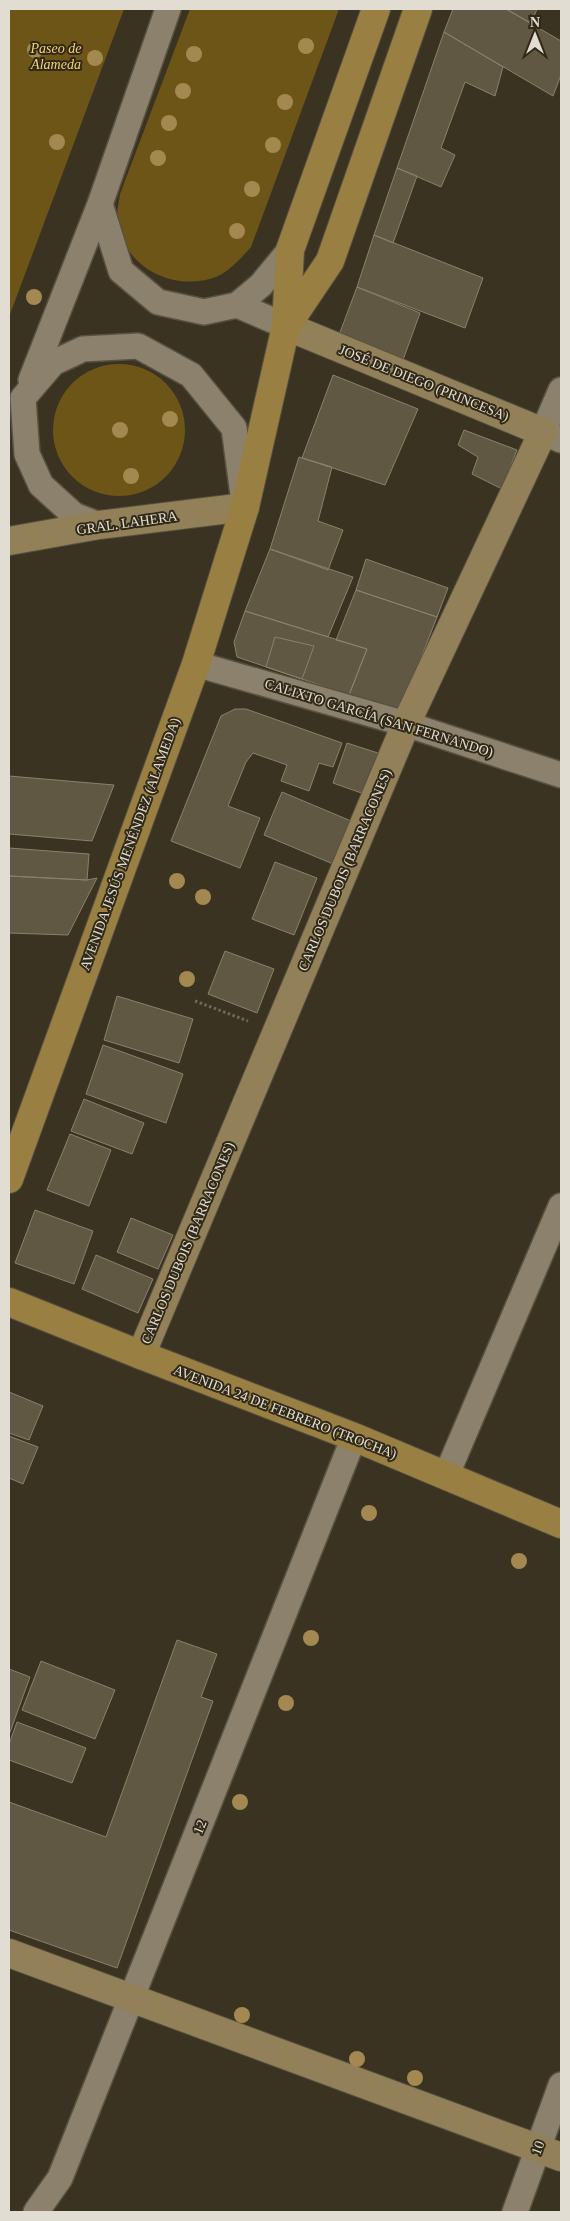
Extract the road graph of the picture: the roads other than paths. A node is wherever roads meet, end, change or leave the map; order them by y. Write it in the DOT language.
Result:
graph roads {
  1 [pos="168,9"];
  2 [pos="376,9"];
  3 [pos="418,9"];
  4 [pos="100,204"];
  5 [pos="290,250"];
  6 [pos="237,305"];
  7 [pos="286,326"];
  8 [pos="561,390"];
  9 [pos="23,398"];
  10 [pos="552,436"];
  11 [pos="9,438"];
  12 [pos="245,507"];
  13 [pos="99,526"];
  14 [pos="9,541"];
  15 [pos="196,664"];
  16 [pos="406,724"];
  17 [pos="561,775"];
  18 [pos="9,1179"];
  19 [pos="561,1206"];
  20 [pos="9,1302"];
  21 [pos="141,1355"];
  22 [pos="354,1437"];
  23 [pos="446,1476"];
  24 [pos="561,1524"];
  25 [pos="9,1953"];
  26 [pos="132,1998"];
  27 [pos="561,2085"];
  28 [pos="549,2153"];
  29 [pos="36,2212"];
  30 [pos="515,2212"];
  1 -- 4 [label="street, AVENIDA JESÚS MENÉNDEZ (ALAMEDA)"];
  2 -- 5 [label="main road, AVENIDA JESÚS MENÉNDEZ (ALAMEDA)"];
  3 -- 7 [label="main road, AVENIDA JESÚS MENÉNDEZ (ALAMEDA)"];
  4 -- 6 [label="street, AVENIDA JESÚS MENÉNDEZ (ALAMEDA)"];
  4 -- 9 [label="street, AVENIDA JESÚS MENÉNDEZ (ALAMEDA)"];
  5 -- 6 [label="street, AVENIDA JESÚS MENÉNDEZ (ALAMEDA)"];
  5 -- 7 [label="main road, AVENIDA JESÚS MENÉNDEZ (ALAMEDA)"];
  6 -- 7 [label="street"];
  7 -- 10 [label="street, JOSÉ DE DIEGO (PRINCESA)"];
  7 -- 12 [label="main road, AVENIDA JESÚS MENÉNDEZ (ALAMEDA)"];
  8 -- 10 [label="street, CARLOS DUBOIS (BARRACONES)"];
  9 -- 11 [label="street, AVENIDA JESÚS MENÉNDEZ (ALAMEDA)"];
  9 -- 12 [label="street, AVENIDA JESÚS MENÉNDEZ (ALAMEDA)"];
  9 -- 13 [label="street, AVENIDA JESÚS MENÉNDEZ (ALAMEDA)"];
  10 -- 16 [label="street, CARLOS DUBOIS (BARRACONES)"];
  12 -- 13 [label="street, GRAL. LAHERA"];
  12 -- 15 [label="main road, AVENIDA JESÚS MENÉNDEZ (ALAMEDA)"];
  13 -- 14 [label="street, GRAL. LAHERA"];
  15 -- 16 [label="street, CALIXTO GARCÍA (SAN FERNANDO)"];
  15 -- 18 [label="main road, AVENIDA JESÚS MENÉNDEZ (ALAMEDA)"];
  16 -- 17 [label="street, CALIXTO GARCÍA (SAN FERNANDO)"];
  16 -- 21 [label="street, CARLOS DUBOIS (BARRACONES)"];
  19 -- 23 [label="street"];
  20 -- 21 [label="main road, AVENIDA 24 DE FEBRERO (TROCHA)"];
  21 -- 22 [label="main road, AVENIDA 24 DE FEBRERO (TROCHA)"];
  22 -- 23 [label="main road, AVENIDA 24 DE FEBRERO (TROCHA)"];
  22 -- 26 [label="street, 12"];
  23 -- 24 [label="main road, AVENIDA 24 DE FEBRERO (TROCHA)"];
  25 -- 26 [label="street"];
  26 -- 28 [label="street"];
  26 -- 29 [label="street, 12"];
  27 -- 28 [label="street, 10"];
  28 -- 30 [label="street, 10"];
}
